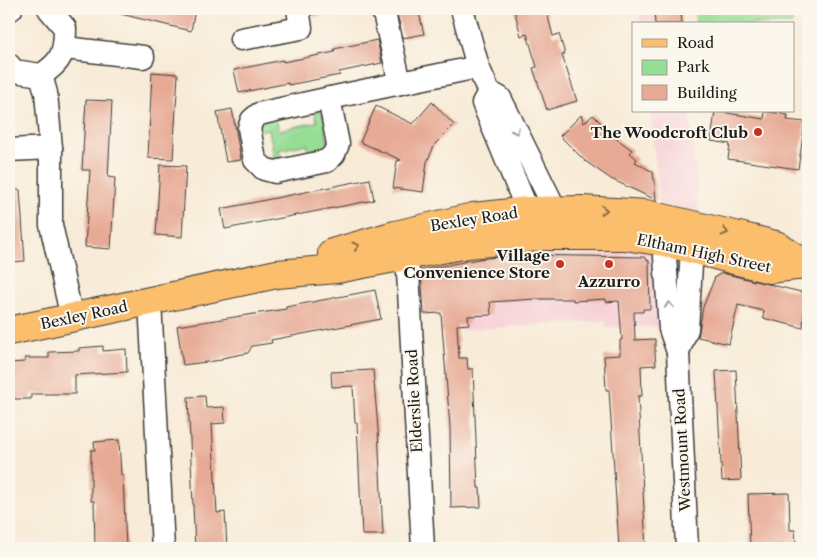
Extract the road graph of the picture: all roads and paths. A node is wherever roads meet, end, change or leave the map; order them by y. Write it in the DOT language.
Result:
graph roads {
  1 [pos="49,9"];
  2 [pos="298,9"];
  3 [pos="383,9"];
  4 [pos="462,9"];
  5 [pos="241,39"];
  6 [pos="65,48"];
  7 [pos="143,56"];
  8 [pos="9,65"];
  9 [pos="478,67"];
  10 [pos="41,75"];
  11 [pos="400,83"];
  12 [pos="488,92"];
  13 [pos="329,98"];
  14 [pos="51,148"];
  15 [pos="9,150"];
  16 [pos="555,209"];
  17 [pos="527,210"];
  18 [pos="671,232"];
  19 [pos="542,236"];
  20 [pos="692,249"];
  21 [pos="407,254"];
  22 [pos="806,266"];
  23 [pos="277,274"];
  24 [pos="150,302"];
  25 [pos="72,318"];
  26 [pos="9,330"];
  27 [pos="678,352"];
  28 [pos="164,548"];
  29 [pos="423,548"];
  30 [pos="687,548"];
  1 -- 6 [label="street"];
  2 -- 5 [label="street"];
  3 -- 11 [label="street"];
  4 -- 9 [label="street"];
  6 -- 7 [label="street"];
  6 -- 10 [label="street"];
  8 -- 10 [label="street"];
  9 -- 11 [label="street"];
  9 -- 12 [label="street"];
  10 -- 14 [label="street"];
  11 -- 13 [label="street"];
  12 -- 16 [label="street, one-way"];
  12 -- 17 [label="street"];
  14 -- 15 [label="street"];
  14 -- 25 [label="street"];
  16 -- 17 [label="main road, Bexley Road"];
  16 -- 18 [label="main road, Bexley Road, one-way"];
  16 -- 19 [label="street"];
  17 -- 19 [label="street"];
  23 -- 17 [label="main road, Bexley Road, one-way"];
  18 -- 19 [label="main road, Eltham High Street"];
  18 -- 20 [label="main road, Eltham High Street"];
  18 -- 22 [label="main road, Eltham High Street, one-way"];
  27 -- 18 [label="street, Westmount Road, one-way"];
  19 -- 21 [label="main road, Bexley Road"];
  20 -- 22 [label="main road, Eltham High Street"];
  20 -- 27 [label="street, Westmount Road"];
  21 -- 23 [label="main road, Bexley Road"];
  21 -- 29 [label="street, Elderslie Road"];
  23 -- 24 [label="main road, Bexley Road"];
  24 -- 25 [label="main road, Bexley Road"];
  24 -- 28 [label="street"];
  25 -- 26 [label="main road, Bexley Road"];
  27 -- 30 [label="street, Westmount Road"];
}
